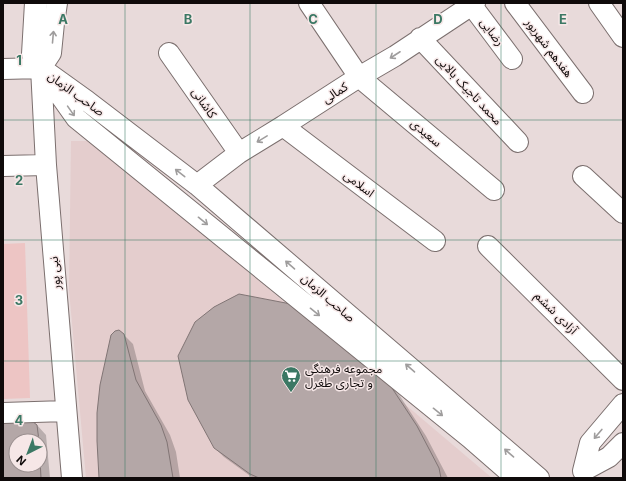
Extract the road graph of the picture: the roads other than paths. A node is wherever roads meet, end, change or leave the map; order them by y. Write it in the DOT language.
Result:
graph roads {
  1 [pos="36,3"];
  2 [pos="57,3"];
  3 [pos="309,3"];
  4 [pos="515,3"];
  5 [pos="599,3"];
  6 [pos="472,4"];
  7 [pos="623,37"];
  8 [pos="420,38"];
  9 [pos="169,53"];
  10 [pos="512,59"];
  11 [pos="41,68"];
  12 [pos="3,69"];
  13 [pos="359,77"];
  14 [pos="583,93"];
  15 [pos="283,126"];
  16 [pos="518,142"];
  17 [pos="239,153"];
  18 [pos="46,165"];
  19 [pos="3,166"];
  20 [pos="583,176"];
  21 [pos="197,185"];
  22 [pos="494,190"];
  23 [pos="623,213"];
  24 [pos="435,241"];
  25 [pos="488,246"];
  26 [pos="623,380"];
  27 [pos="623,404"];
  28 [pos="66,411"];
  29 [pos="3,413"];
  30 [pos="623,443"];
  31 [pos="580,474"];
  32 [pos="72,478"];
  33 [pos="516,478"];
  34 [pos="539,478"];
  1 -- 11 [label="main road, نبی پور"];
  11 -- 2 [label="street, one-way"];
  3 -- 13 [label="street, سعیدی"];
  4 -- 14 [label="street, هفدهم شهریور"];
  5 -- 7 [label="street"];
  6 -- 8 [label="street, کمالی"];
  6 -- 10 [label="street, رضایی"];
  8 -- 13 [label="street, کمالی, one-way"];
  8 -- 16 [label="street, محمد تاجیک بالایی"];
  9 -- 17 [label="street, کاشانی"];
  11 -- 12 [label="street"];
  11 -- 18 [label="street, نبی پور"];
  21 -- 11 [label="street, صاحب الزمان, one-way"];
  11 -- 33 [label="street, صاحب الزمان, one-way"];
  13 -- 15 [label="street, کمالی"];
  13 -- 22 [label="street, سعیدی"];
  15 -- 17 [label="street, کمالی, one-way"];
  15 -- 24 [label="street, اسلامی"];
  17 -- 21 [label="street, کمالی"];
  18 -- 19 [label="street"];
  18 -- 28 [label="street, نبی پور"];
  20 -- 23 [label="street"];
  34 -- 21 [label="street, صاحب الزمان, one-way"];
  25 -- 26 [label="street, آزادی ششم"];
  27 -- 31 [label="street, one-way"];
  28 -- 29 [label="street"];
  28 -- 32 [label="street, نبی پور"];
  30 -- 31 [label="street"];
}
